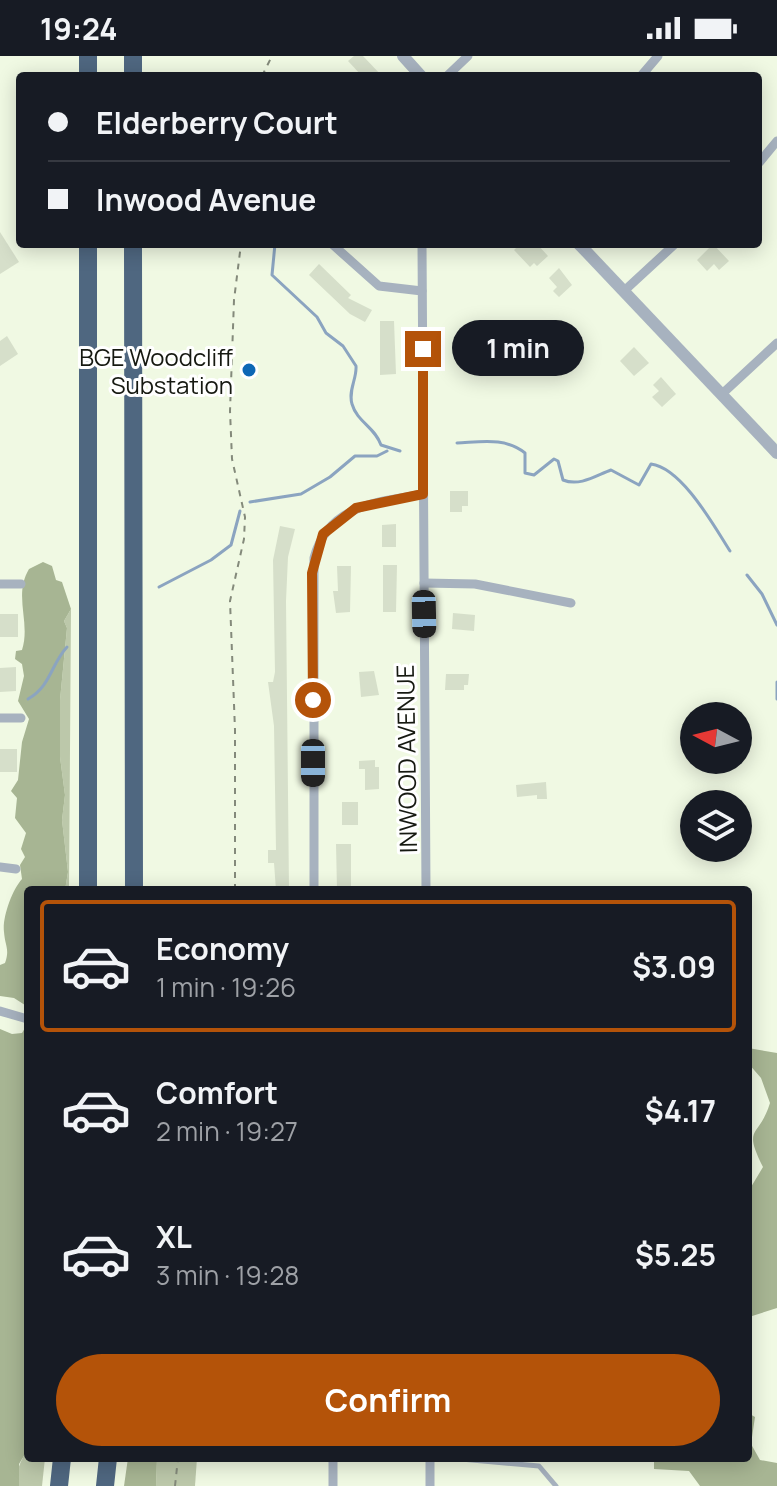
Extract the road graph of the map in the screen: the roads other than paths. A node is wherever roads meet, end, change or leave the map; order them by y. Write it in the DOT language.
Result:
graph roads {
  1 [pos="403,56"];
  2 [pos="468,56"];
  3 [pos="658,56"];
  4 [pos="417,72"];
  5 [pos="451,72"];
  6 [pos="644,72"];
  7 [pos="777,141"];
  8 [pos="762,159"];
  9 [pos="88,248"];
  10 [pos="133,248"];
  11 [pos="336,248"];
  12 [pos="422,248"];
  13 [pos="583,248"];
  14 [pos="671,248"];
  15 [pos="422,291"];
  16 [pos="624,291"];
  17 [pos="777,343"];
  18 [pos="722,394"];
  19 [pos="777,453"];
  20 [pos="423,494"];
  21 [pos="424,583"];
  22 [pos="0,584"];
  23 [pos="21,584"];
  24 [pos="571,603"];
  25 [pos="0,718"];
  26 [pos="21,718"];
  27 [pos="0,867"];
  28 [pos="16,869"];
  29 [pos="88,886"];
  30 [pos="134,886"];
  31 [pos="314,886"];
  32 [pos="426,886"];
  33 [pos="0,1011"];
  34 [pos="24,1018"];
  35 [pos="62,1462"];
  36 [pos="108,1462"];
  37 [pos="333,1462"];
  38 [pos="430,1462"];
  39 [pos="494,1462"];
  40 [pos="59,1486"];
  41 [pos="105,1486"];
  42 [pos="333,1486"];
  43 [pos="430,1486"];
  44 [pos="556,1486"];
  1 -- 4 [label="street"];
  2 -- 5 [label="street"];
  3 -- 6 [label="street"];
  7 -- 8 [label="street"];
  9 -- 29 [label="highway"];
  10 -- 30 [label="highway"];
  11 -- 15 [label="street"];
  12 -- 15 [label="street, INWOOD AVENUE"];
  13 -- 16 [label="street"];
  14 -- 16 [label="street"];
  15 -- 20 [label="street, INWOOD AVENUE"];
  16 -- 18 [label="street"];
  17 -- 18 [label="street"];
  18 -- 19 [label="street"];
  20 -- 21 [label="street, INWOOD AVENUE"];
  20 -- 31 [label="street"];
  21 -- 24 [label="street"];
  21 -- 32 [label="street, INWOOD AVENUE"];
  22 -- 23 [label="street"];
  25 -- 26 [label="street"];
  27 -- 28 [label="street"];
  33 -- 34 [label="street"];
  35 -- 40 [label="highway"];
  36 -- 41 [label="highway"];
  37 -- 42 [label="street"];
  38 -- 43 [label="street"];
  39 -- 44 [label="lane"];
}
